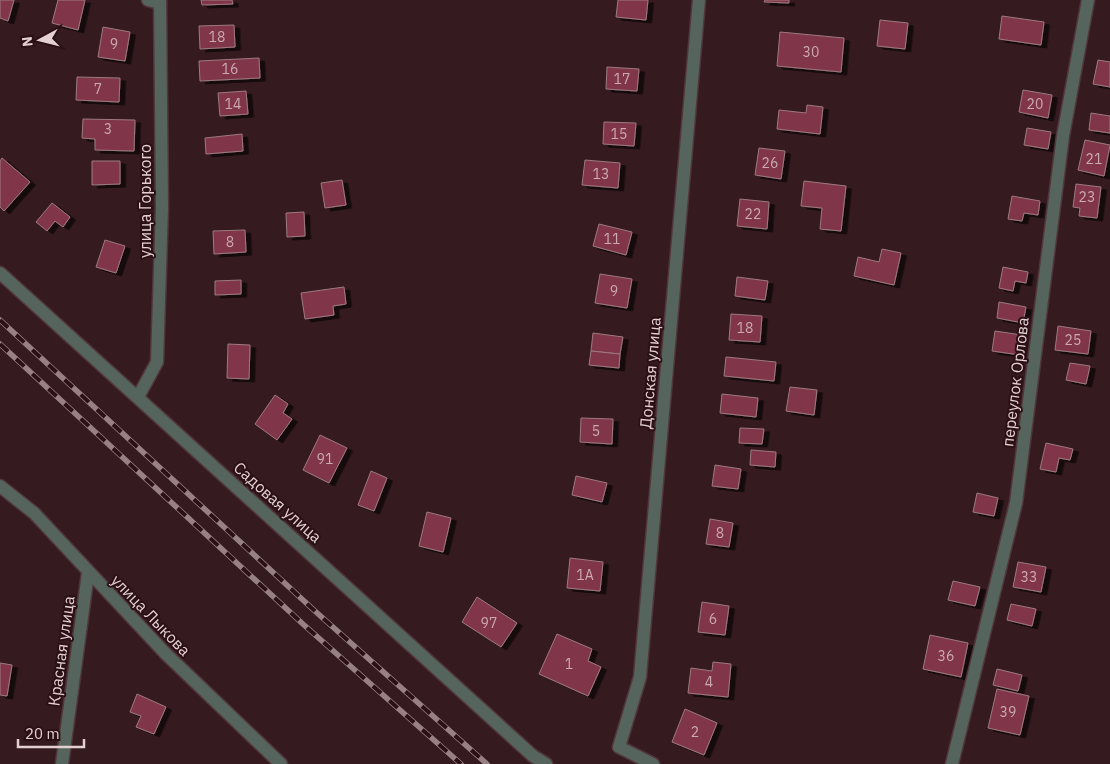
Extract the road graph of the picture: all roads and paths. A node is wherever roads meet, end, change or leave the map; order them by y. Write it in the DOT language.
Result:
graph roads {
  1 [pos="699,0"];
  2 [pos="1088,0"];
  3 [pos="156,1"];
  4 [pos="0,273"];
  5 [pos="138,397"];
  6 [pos="0,486"];
  7 [pos="88,573"];
  8 [pos="534,760"];
  9 [pos="62,764"];
  10 [pos="281,764"];
  11 [pos="546,764"];
  12 [pos="653,764"];
  13 [pos="952,764"];
  1 -- 12 [label="street, Донская улица"];
  2 -- 13 [label="street, переулок Орлова"];
  3 -- 5 [label="street, улица Горького"];
  4 -- 5 [label="street, Садовая улица"];
  5 -- 8 [label="street, Садовая улица"];
  6 -- 7 [label="street, улица Лыкова"];
  7 -- 9 [label="street, Красная улица"];
  7 -- 10 [label="street, улица Лыкова"];
  8 -- 11 [label="street, Садовая улица"];
}
